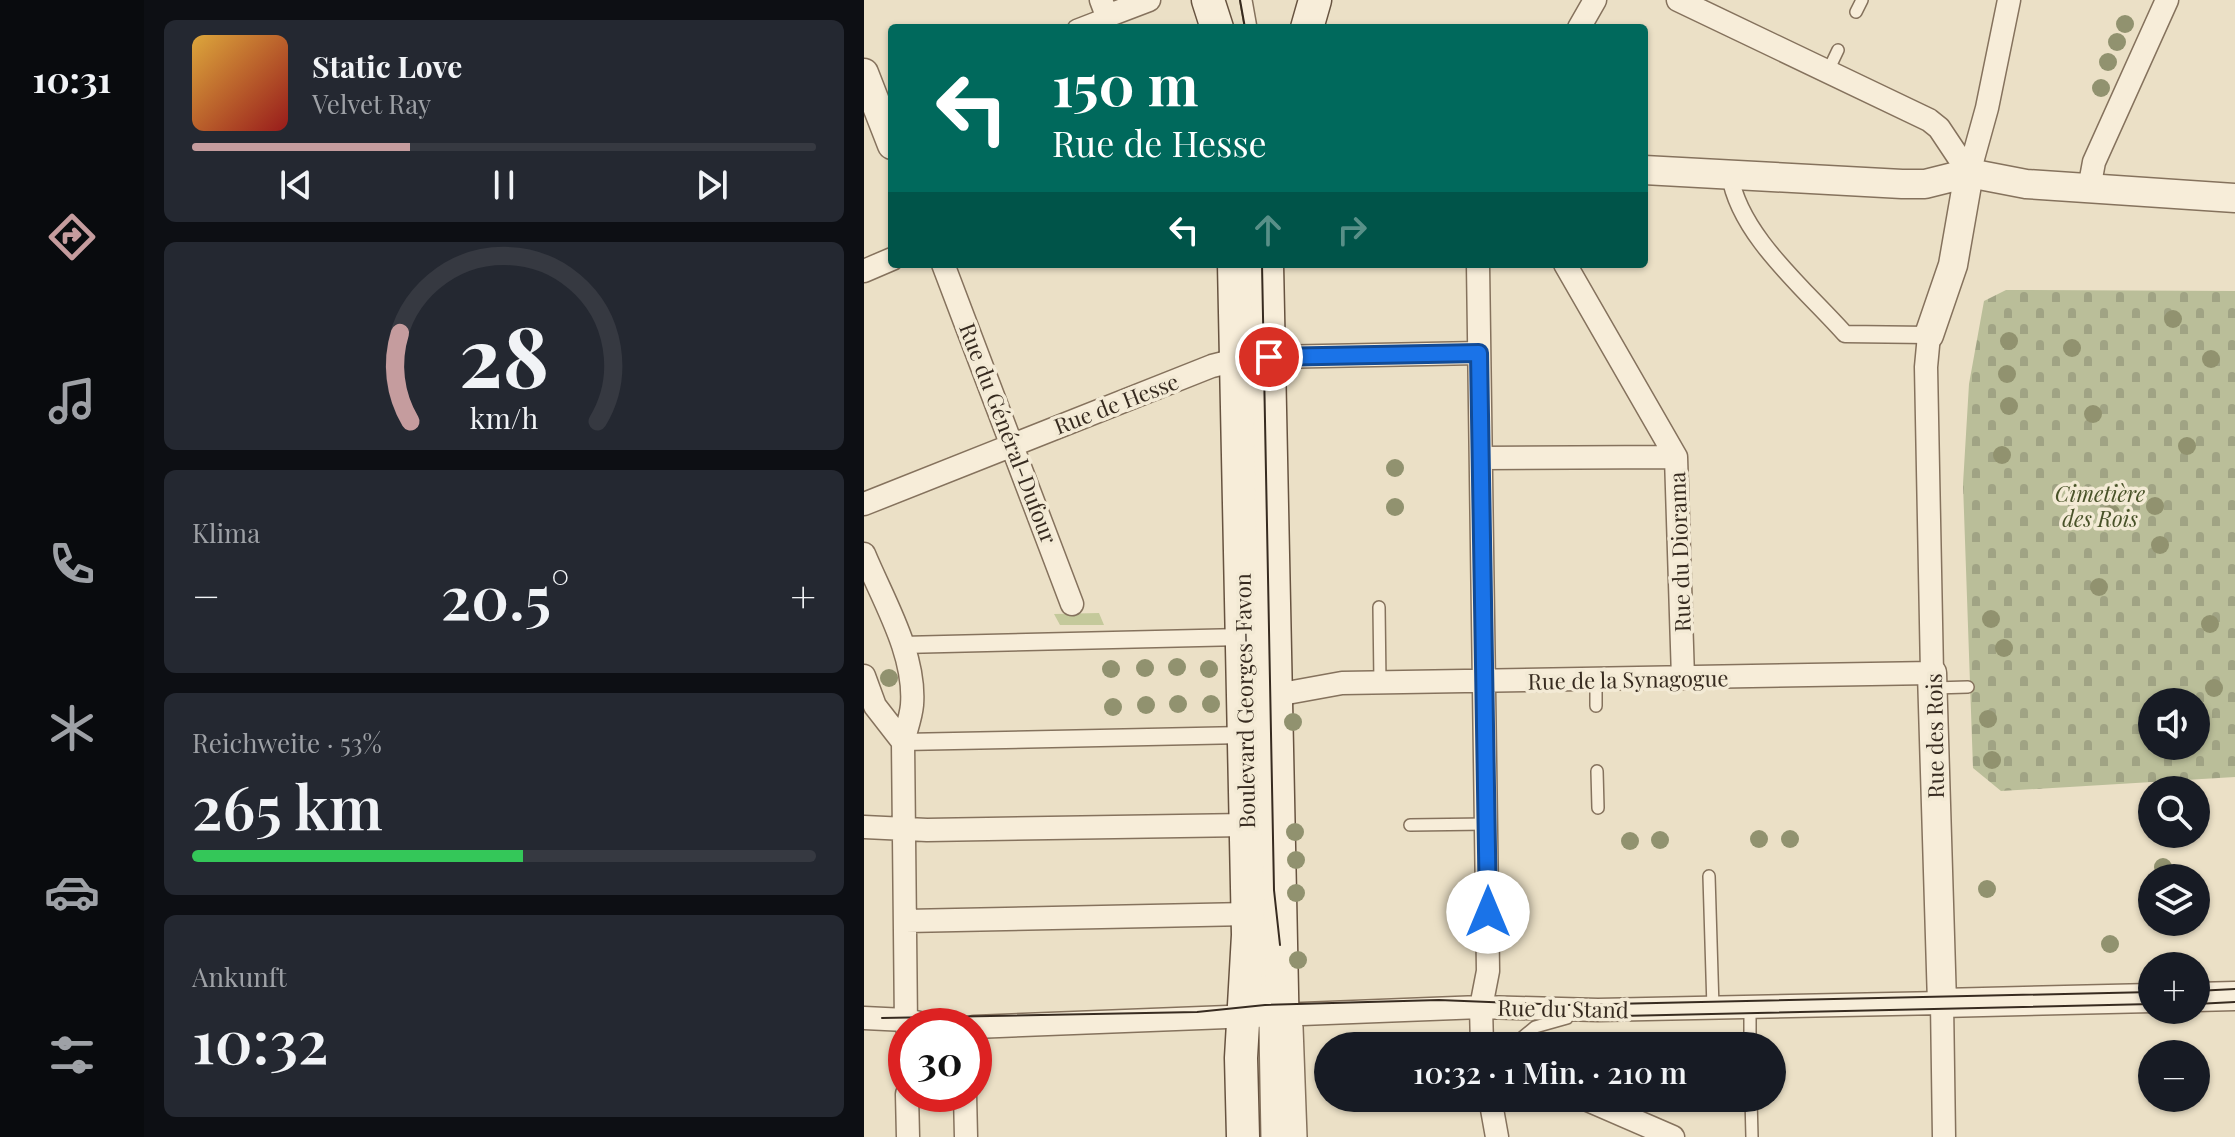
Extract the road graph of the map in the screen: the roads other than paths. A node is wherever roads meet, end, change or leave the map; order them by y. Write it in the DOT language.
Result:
graph roads {
  1 [pos="1149,0"];
  2 [pos="1208,0"];
  3 [pos="1246,0"];
  4 [pos="1315,0"];
  5 [pos="1595,0"];
  6 [pos="1678,0"];
  7 [pos="1862,0"];
  8 [pos="2009,0"];
  9 [pos="2167,0"];
  10 [pos="1104,8"];
  11 [pos="1856,12"];
  12 [pos="1082,24"];
  13 [pos="1216,24"];
  14 [pos="1250,24"];
  15 [pos="1308,24"];
  16 [pos="1581,24"];
  17 [pos="1838,50"];
  18 [pos="1828,71"];
  19 [pos="864,73"];
  20 [pos="884,103"];
  21 [pos="888,124"];
  22 [pos="1648,170"];
  23 [pos="1969,173"];
  24 [pos="1730,175"];
  25 [pos="2089,189"];
  26 [pos="2235,198"];
  27 [pos="888,261"];
  28 [pos="945,268"];
  29 [pos="1234,268"];
  30 [pos="1251,268"];
  31 [pos="1267,268"];
  32 [pos="1478,268"];
  33 [pos="1567,268"];
  34 [pos="864,271"];
  35 [pos="1929,335"];
  36 [pos="1479,353"];
  37 [pos="1269,357"];
  38 [pos="1236,360"];
  39 [pos="1014,444"];
  40 [pos="1676,457"];
  41 [pos="1482,458"];
  42 [pos="864,504"];
  43 [pos="864,554"];
  44 [pos="1072,604"];
  45 [pos="1379,607"];
  46 [pos="1242,637"];
  47 [pos="902,645"];
  48 [pos="864,676"];
  49 [pos="1683,678"];
  50 [pos="1596,679"];
  51 [pos="1932,680"];
  52 [pos="1486,682"];
  53 [pos="1380,683"];
  54 [pos="1968,687"];
  55 [pos="1276,695"];
  56 [pos="1596,706"];
  57 [pos="1244,735"];
  58 [pos="903,742"];
  59 [pos="1597,771"];
  60 [pos="1598,808"];
  61 [pos="1487,824"];
  62 [pos="1246,825"];
  63 [pos="1410,825"];
  64 [pos="904,826"];
  65 [pos="864,827"];
  66 [pos="1709,876"];
  67 [pos="1248,914"];
  68 [pos="906,921"];
  69 [pos="2235,996"];
  70 [pos="2210,997"];
  71 [pos="2138,998"];
  72 [pos="1942,1003"];
  73 [pos="1481,1007"];
  74 [pos="1750,1007"];
  75 [pos="906,1008"];
  76 [pos="1713,1008"];
  77 [pos="1598,1010"];
  78 [pos="1272,1017"];
  79 [pos="992,1026"];
  80 [pos="1482,1032"];
  81 [pos="1528,1032"];
  82 [pos="1750,1032"];
  83 [pos="907,1112"];
  84 [pos="965,1112"];
  85 [pos="1492,1112"];
  86 [pos="1497,1112"];
  87 [pos="1615,1112"];
  88 [pos="1751,1112"];
  89 [pos="1496,1136"];
  90 [pos="908,1137"];
  91 [pos="966,1137"];
  92 [pos="1243,1137"];
  93 [pos="1267,1137"];
  94 [pos="1285,1137"];
  95 [pos="1301,1137"];
  96 [pos="1673,1137"];
  97 [pos="1752,1137"];
  98 [pos="1944,1137"];
  1 -- 10 [label="street"];
  2 -- 13 [label="main road"];
  3 -- 14 [label="lane"];
  4 -- 15 [label="main road"];
  5 -- 16 [label="street"];
  6 -- 18 [label="street"];
  7 -- 11 [label="lane"];
  8 -- 23 [label="street"];
  9 -- 25 [label="street"];
  10 -- 12 [label="street"];
  17 -- 18 [label="lane"];
  18 -- 23 [label="street"];
  19 -- 20 [label="street"];
  20 -- 21 [label="street"];
  22 -- 24 [label="street"];
  23 -- 24 [label="street"];
  23 -- 25 [label="street"];
  23 -- 35 [label="street, Rue des Rois"];
  24 -- 35 [label="street"];
  25 -- 26 [label="street"];
  27 -- 34 [label="street"];
  28 -- 39 [label="street, Rue du Général-Dufour"];
  29 -- 38 [label="main road, Boulevard Georges-Favon"];
  30 -- 78 [label="lane"];
  31 -- 37 [label="main road, Boulevard Georges-Favon"];
  32 -- 36 [label="street"];
  33 -- 40 [label="street, Rue du Diorama"];
  35 -- 51 [label="street, Rue des Rois"];
  36 -- 37 [label="street"];
  36 -- 41 [label="street"];
  37 -- 55 [label="main road, Boulevard Georges-Favon"];
  38 -- 39 [label="street, Rue de Hesse"];
  38 -- 46 [label="main road, Boulevard Georges-Favon"];
  39 -- 42 [label="street, Rue de Hesse"];
  39 -- 44 [label="street, Rue du Général-Dufour"];
  40 -- 41 [label="street"];
  40 -- 49 [label="street, Rue du Diorama"];
  41 -- 52 [label="street"];
  43 -- 47 [label="street"];
  45 -- 53 [label="lane"];
  46 -- 47 [label="street"];
  46 -- 57 [label="main road, Boulevard Georges-Favon"];
  47 -- 58 [label="street"];
  48 -- 58 [label="street"];
  49 -- 50 [label="street, Rue de la Synagogue"];
  49 -- 51 [label="street, Rue de la Synagogue"];
  50 -- 52 [label="street, Rue de la Synagogue"];
  50 -- 56 [label="lane"];
  51 -- 54 [label="lane"];
  51 -- 72 [label="street, Rue des Rois"];
  52 -- 53 [label="street, Rue de la Synagogue"];
  52 -- 61 [label="street"];
  53 -- 55 [label="street, Rue de la Synagogue"];
  55 -- 78 [label="main road, Boulevard Georges-Favon"];
  57 -- 58 [label="street"];
  57 -- 62 [label="main road, Boulevard Georges-Favon"];
  58 -- 64 [label="street"];
  59 -- 60 [label="lane"];
  61 -- 63 [label="lane"];
  61 -- 73 [label="street"];
  62 -- 64 [label="street"];
  62 -- 67 [label="main road, Boulevard Georges-Favon"];
  64 -- 65 [label="street"];
  64 -- 68 [label="street"];
  66 -- 76 [label="lane"];
  67 -- 68 [label="street"];
  67 -- 78 [label="main road, Boulevard Georges-Favon"];
  68 -- 75 [label="street"];
  69 -- 70 [label="street"];
  71 -- 72 [label="street, Rue du Stand"];
  72 -- 74 [label="street, Rue du Stand"];
  72 -- 98 [label="street, Rue des Rois"];
  73 -- 77 [label="street, Rue du Stand"];
  73 -- 78 [label="street, Rue du Stand"];
  73 -- 80 [label="street"];
  74 -- 76 [label="street, Rue du Stand"];
  74 -- 82 [label="lane"];
  76 -- 77 [label="street, Rue du Stand"];
  77 -- 81 [label="lane"];
  78 -- 79 [label="street, Rue du Stand"];
  78 -- 92 [label="main road, Boulevard Georges-Favon"];
  78 -- 93 [label="lane"];
  78 -- 94 [label="main road, Boulevard Georges-Favon"];
  78 -- 95 [label="lane"];
  83 -- 90 [label="street"];
  84 -- 91 [label="street"];
  85 -- 89 [label="street"];
  86 -- 89 [label="lane"];
  87 -- 96 [label="street"];
  88 -- 97 [label="lane"];
}
